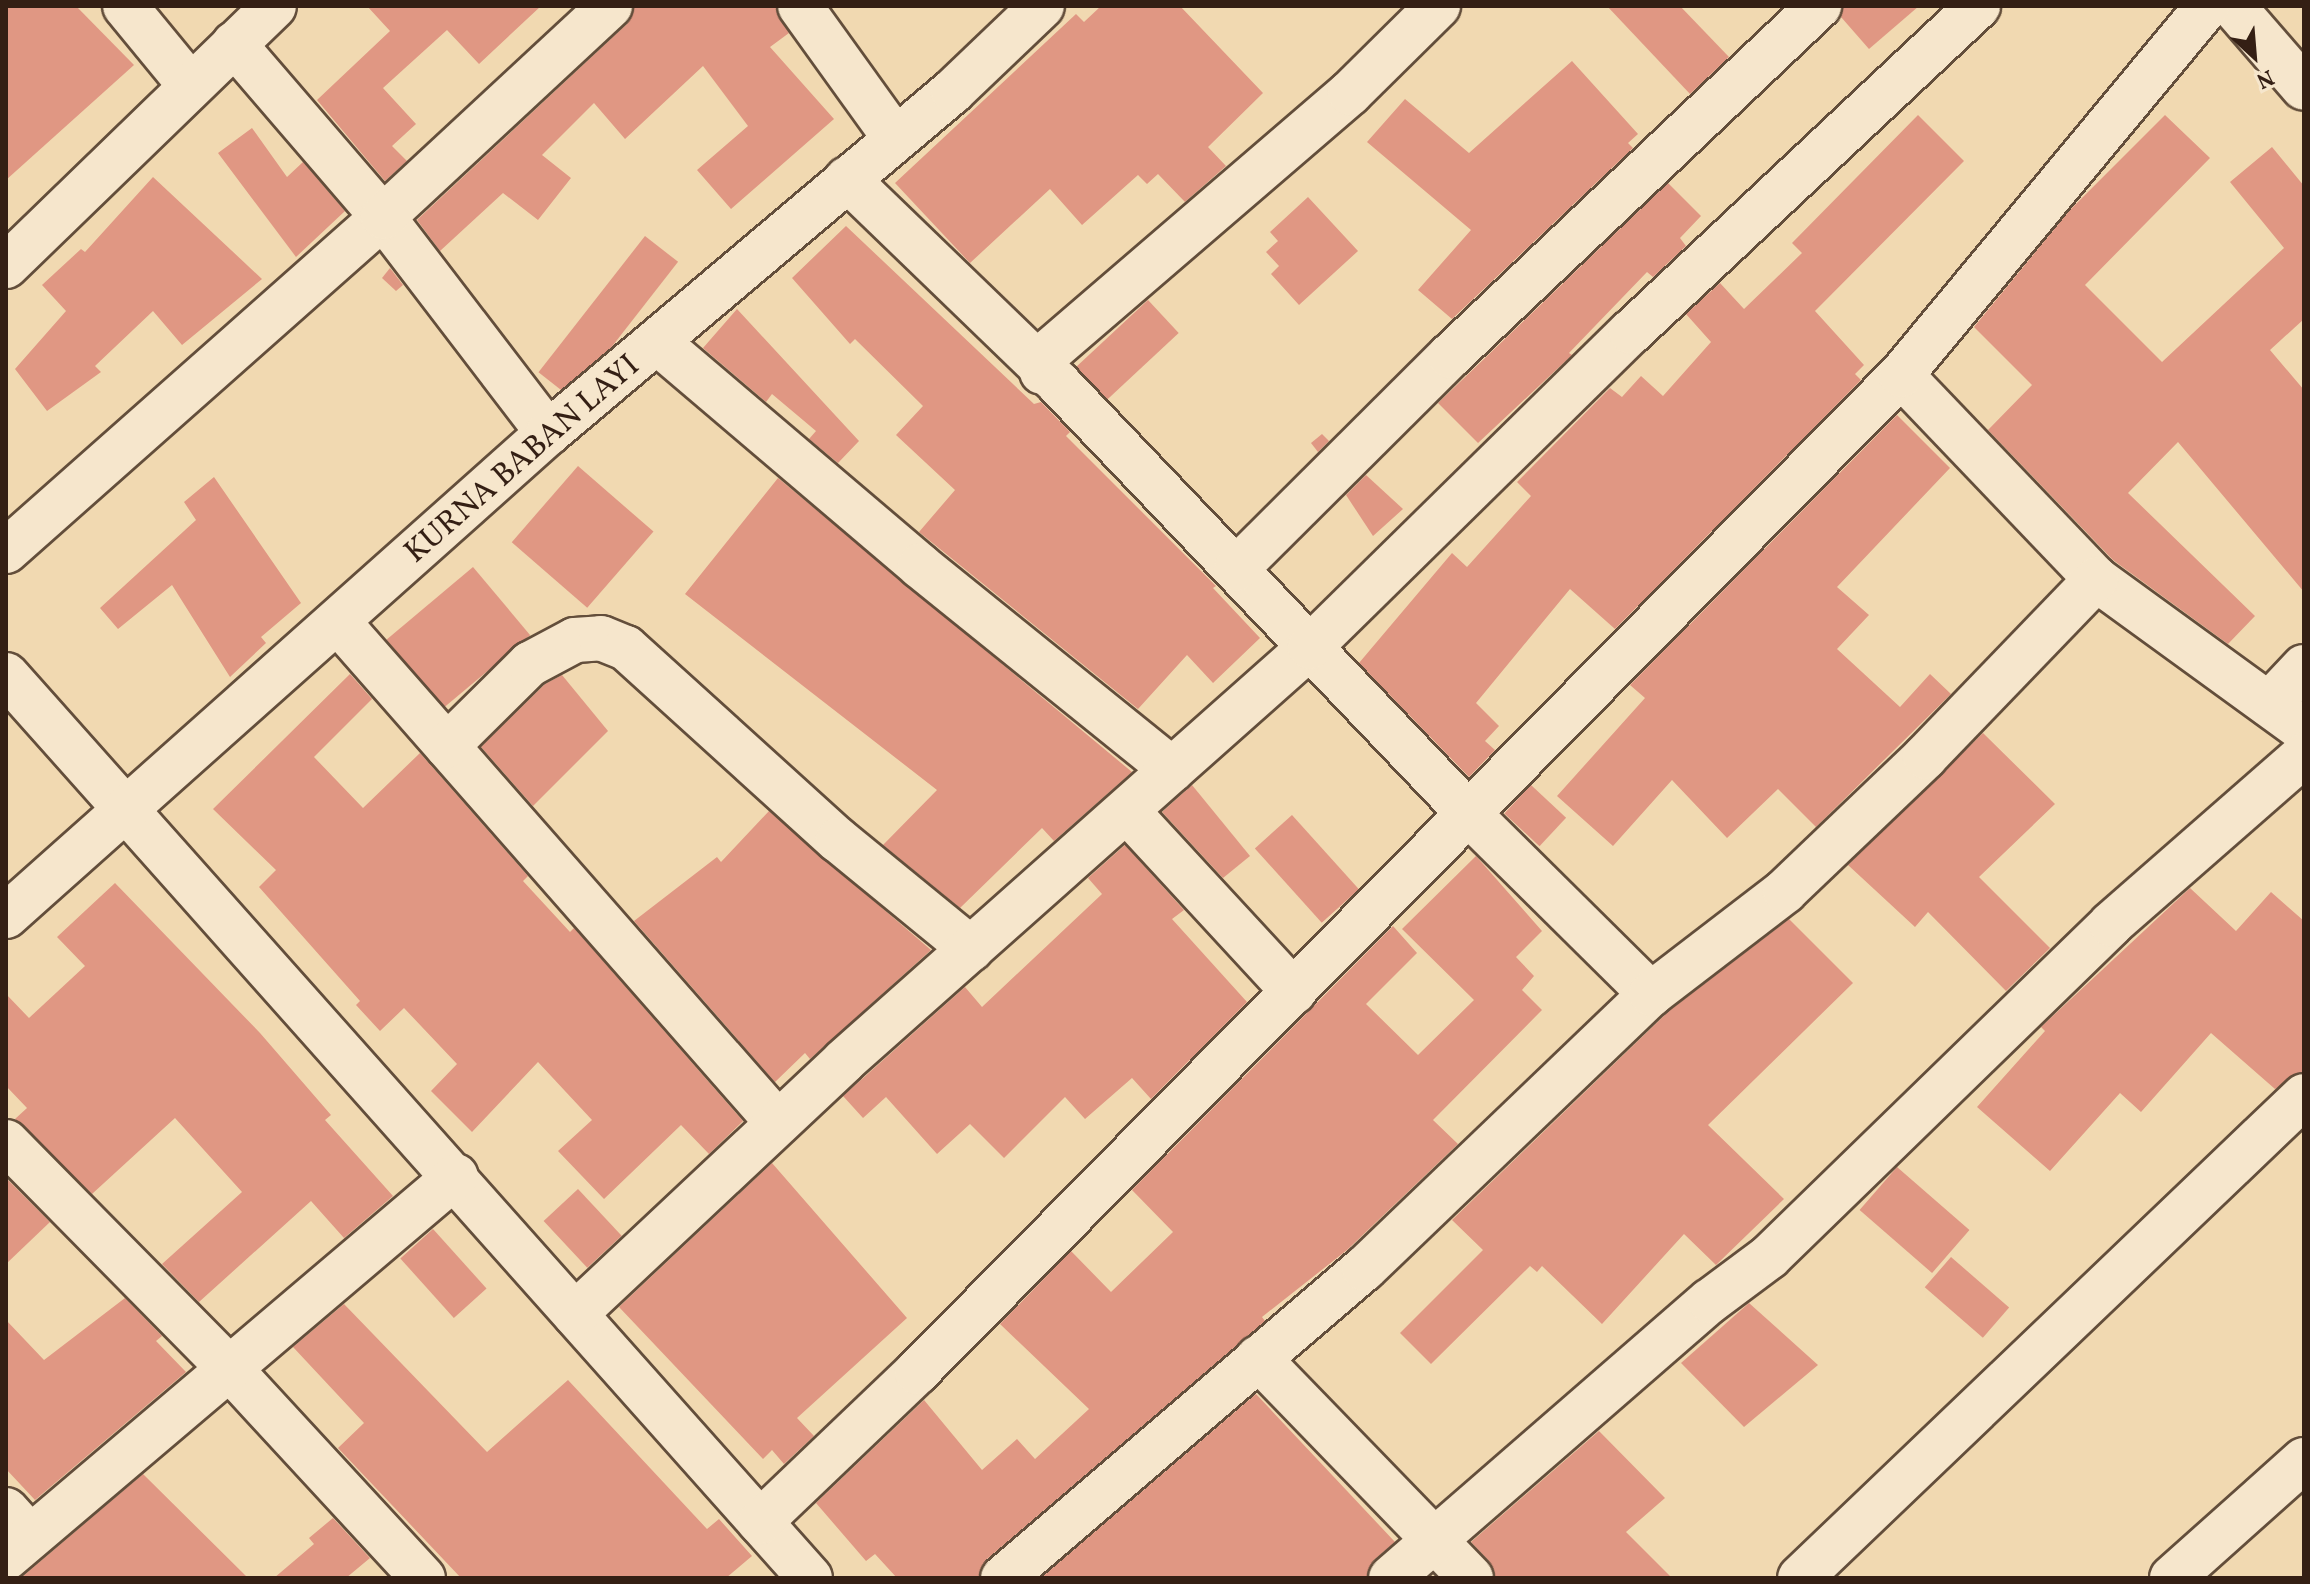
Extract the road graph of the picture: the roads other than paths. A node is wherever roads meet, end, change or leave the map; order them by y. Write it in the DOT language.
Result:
graph roads {
  1 [pos="125,6"];
  2 [pos="274,6"];
  3 [pos="610,6"];
  4 [pos="800,6"];
  5 [pos="1042,6"];
  6 [pos="1438,6"];
  7 [pos="1978,6"];
  8 [pos="2207,6"];
  9 [pos="2233,6"];
  10 [pos="1813,8"];
  11 [pos="234,44"];
  12 [pos="190,85"];
  13 [pos="2304,88"];
  14 [pos="895,138"];
  15 [pos="847,179"];
  16 [pos="383,217"];
  17 [pos="6,266"];
  18 [pos="657,342"];
  19 [pos="1042,372"];
  20 [pos="1901,375"];
  21 [pos="548,433"];
  22 [pos="6,551"];
  23 [pos="1236,569"];
  24 [pos="2096,579"];
  25 [pos="339,623"];
  26 [pos="1310,647"];
  27 [pos="2304,667"];
  28 [pos="6,675"];
  29 [pos="2269,704"];
  30 [pos="2304,730"];
  31 [pos="447,746"];
  32 [pos="2304,755"];
  33 [pos="1172,769"];
  34 [pos="128,809"];
  35 [pos="1127,811"];
  36 [pos="1469,814"];
  37 [pos="6,916"];
  38 [pos="971,949"];
  39 [pos="1294,992"];
  40 [pos="1651,994"];
  41 [pos="2304,1096"];
  42 [pos="778,1123"];
  43 [pos="6,1142"];
  44 [pos="456,1176"];
  45 [pos="575,1314"];
  46 [pos="1258,1358"];
  47 [pos="229,1368"];
  48 [pos="2304,1460"];
  49 [pos="760,1522"];
  50 [pos="14,1535"];
  51 [pos="1431,1541"];
  52 [pos="401,1571"];
  53 [pos="810,1578"];
  54 [pos="1003,1578"];
  55 [pos="1391,1578"];
  56 [pos="1471,1578"];
  57 [pos="1800,1578"];
  58 [pos="2172,1578"];
  1 -- 12 [label="street"];
  2 -- 11 [label="street"];
  3 -- 16 [label="street"];
  4 -- 14 [label="street"];
  5 -- 14 [label="street, KURNA BABAN LAYI"];
  6 -- 19 [label="street"];
  7 -- 26 [label="street"];
  8 -- 20 [label="street"];
  9 -- 13 [label="street"];
  10 -- 23 [label="street"];
  11 -- 12 [label="street"];
  11 -- 16 [label="street"];
  12 -- 17 [label="street"];
  14 -- 15 [label="street, KURNA BABAN LAYI"];
  15 -- 18 [label="street, KURNA BABAN LAYI"];
  15 -- 19 [label="street"];
  16 -- 21 [label="street"];
  16 -- 22 [label="street"];
  18 -- 21 [label="street, KURNA BABAN LAYI"];
  18 -- 33 [label="street"];
  19 -- 23 [label="street"];
  20 -- 24 [label="street"];
  20 -- 36 [label="street"];
  21 -- 25 [label="street, KURNA BABAN LAYI"];
  23 -- 26 [label="street"];
  24 -- 29 [label="street"];
  24 -- 40 [label="street"];
  25 -- 31 [label="street"];
  25 -- 34 [label="street, KURNA BABAN LAYI"];
  26 -- 33 [label="street"];
  26 -- 36 [label="street"];
  27 -- 29 [label="street"];
  28 -- 34 [label="street"];
  29 -- 30 [label="street"];
  31 -- 38 [label="street"];
  31 -- 42 [label="street"];
  32 -- 51 [label="street"];
  33 -- 35 [label="street"];
  34 -- 37 [label="street, KURNA BABAN LAYI"];
  34 -- 44 [label="street"];
  35 -- 38 [label="street"];
  35 -- 39 [label="street"];
  36 -- 39 [label="street"];
  36 -- 40 [label="street"];
  38 -- 42 [label="street"];
  39 -- 49 [label="street"];
  40 -- 46 [label="street"];
  41 -- 57 [label="street"];
  42 -- 45 [label="street"];
  43 -- 47 [label="street"];
  44 -- 45 [label="street"];
  44 -- 47 [label="street"];
  45 -- 49 [label="street"];
  46 -- 51 [label="street"];
  46 -- 54 [label="street"];
  47 -- 50 [label="street"];
  47 -- 52 [label="street"];
  48 -- 58 [label="street"];
  49 -- 53 [label="street"];
  51 -- 55 [label="street"];
  51 -- 56 [label="street"];
}
